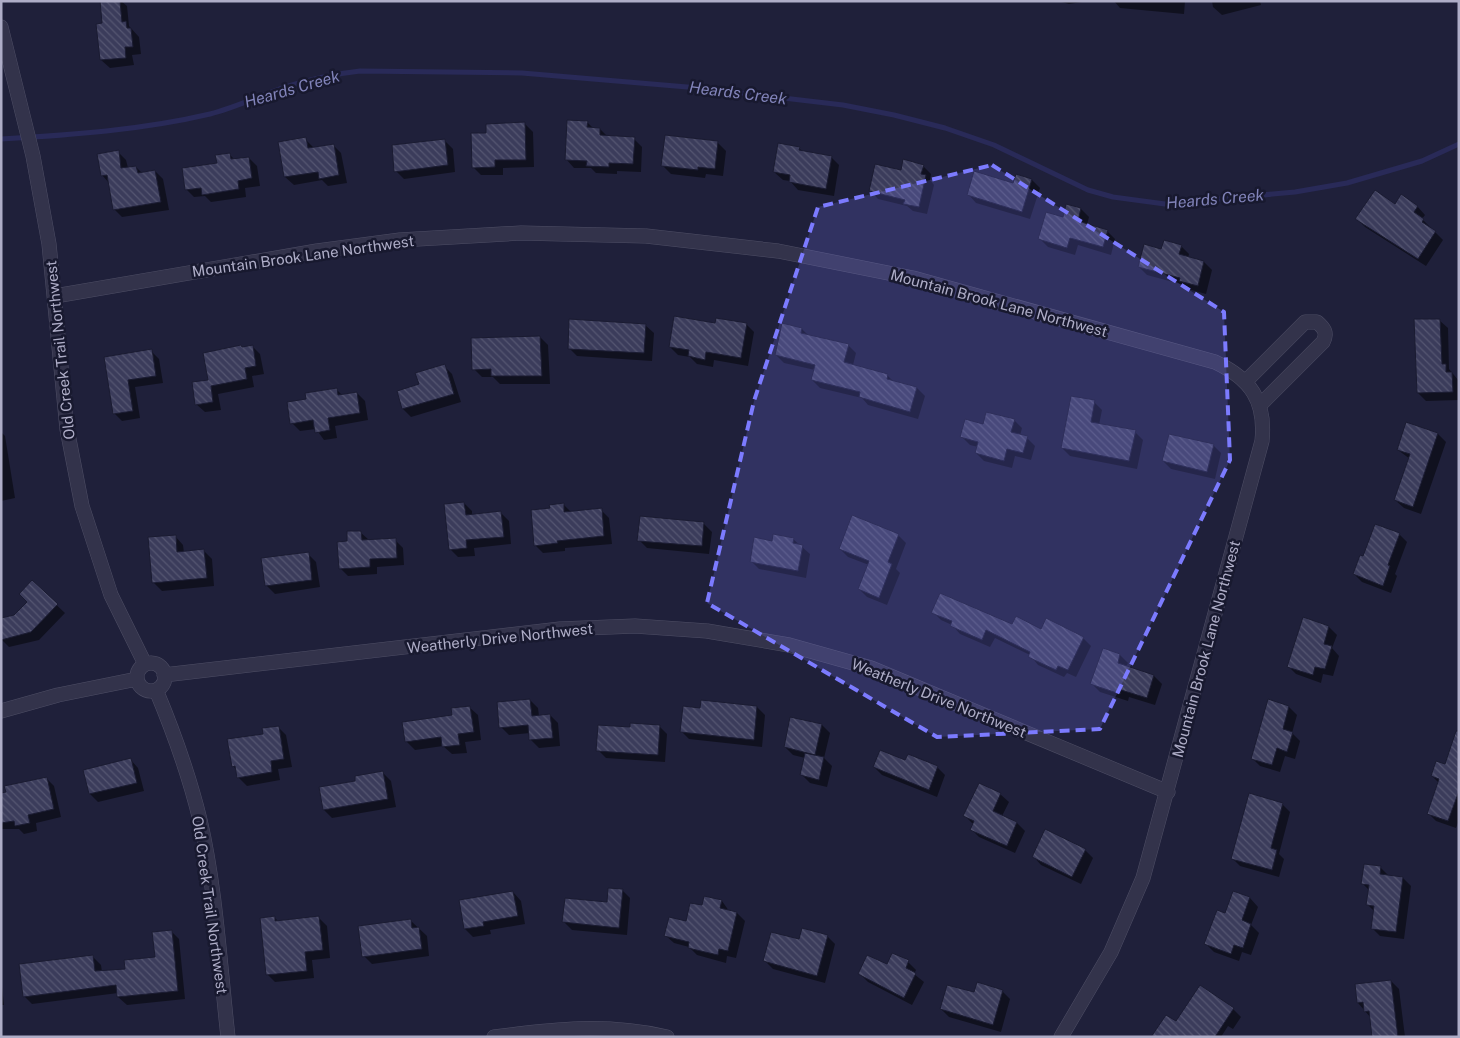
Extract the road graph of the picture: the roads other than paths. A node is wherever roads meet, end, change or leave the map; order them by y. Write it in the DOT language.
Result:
graph roads {
  1 [pos="1,26"];
  2 [pos="55,296"];
  3 [pos="1246,381"];
  4 [pos="1260,405"];
  5 [pos="145,664"];
  6 [pos="164,675"];
  7 [pos="137,679"];
  8 [pos="156,690"];
  9 [pos="1,711"];
  10 [pos="1168,792"];
  11 [pos="228,1037"];
  12 [pos="494,1037"];
  13 [pos="667,1037"];
  14 [pos="1062,1037"];
  1 -- 2 [label="street, Old Creek Trail Northwest"];
  2 -- 3 [label="street, Mountain Brook Lane Northwest"];
  2 -- 5 [label="street, Old Creek Trail Northwest"];
  3 -- 4 [label="street, Mountain Brook Lane Northwest"];
  3 -- 4 [label="street"];
  4 -- 10 [label="street, Mountain Brook Lane Northwest"];
  5 -- 6 [label="street"];
  5 -- 7 [label="street"];
  6 -- 8 [label="street"];
  6 -- 10 [label="street, Weatherly Drive Northwest"];
  7 -- 8 [label="street"];
  7 -- 9 [label="street"];
  8 -- 11 [label="street, Old Creek Trail Northwest"];
  10 -- 14 [label="street, Mountain Brook Lane Northwest"];
  12 -- 13 [label="street"];
}
